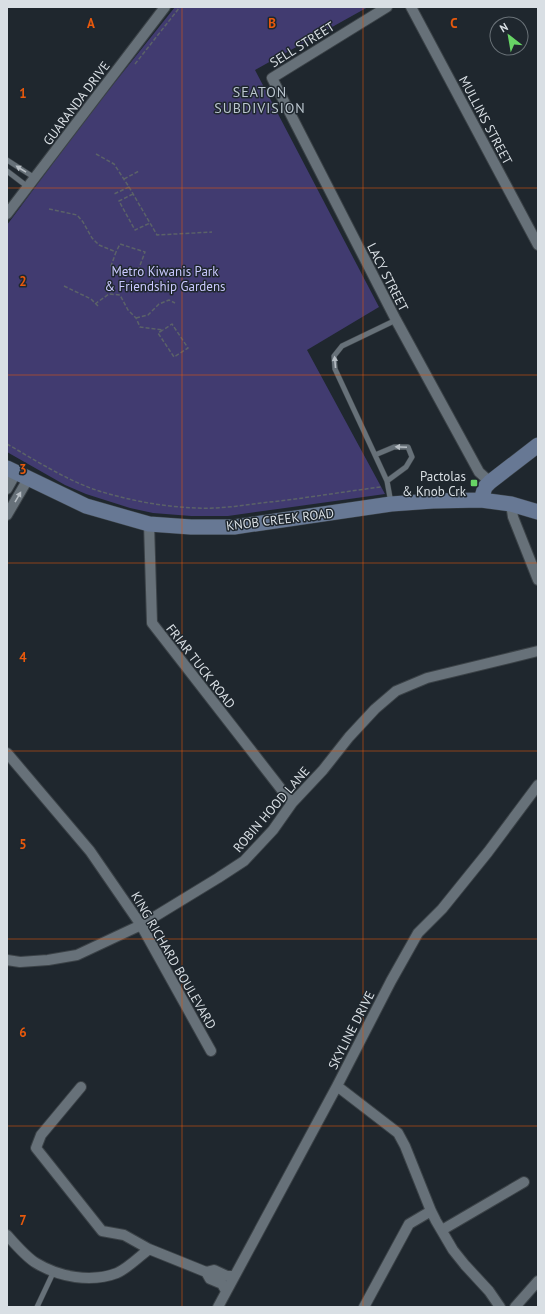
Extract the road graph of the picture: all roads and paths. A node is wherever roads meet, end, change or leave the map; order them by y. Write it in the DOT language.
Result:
graph roads {
  1 [pos="165,7"];
  2 [pos="388,7"];
  3 [pos="411,7"];
  4 [pos="272,78"];
  5 [pos="96,154"];
  6 [pos="7,160"];
  7 [pos="7,171"];
  8 [pos="139,171"];
  9 [pos="35,178"];
  10 [pos="124,179"];
  11 [pos="28,187"];
  12 [pos="129,187"];
  13 [pos="114,194"];
  14 [pos="133,194"];
  15 [pos="49,210"];
  16 [pos="7,214"];
  17 [pos="151,223"];
  18 [pos="212,232"];
  19 [pos="538,245"];
  20 [pos="116,252"];
  21 [pos="64,286"];
  22 [pos="95,304"];
  23 [pos="175,304"];
  24 [pos="98,306"];
  25 [pos="136,318"];
  26 [pos="396,320"];
  27 [pos="163,330"];
  28 [pos="7,444"];
  29 [pos="538,445"];
  30 [pos="375,455"];
  31 [pos="17,474"];
  32 [pos="490,482"];
  33 [pos="387,483"];
  34 [pos="7,489"];
  35 [pos="481,500"];
  36 [pos="391,504"];
  37 [pos="511,504"];
  38 [pos="538,512"];
  39 [pos="7,515"];
  40 [pos="149,524"];
  41 [pos="538,580"];
  42 [pos="538,651"];
  43 [pos="7,754"];
  44 [pos="538,786"];
  45 [pos="292,802"];
  46 [pos="141,925"];
  47 [pos="7,960"];
  48 [pos="211,1051"];
  49 [pos="337,1086"];
  50 [pos="81,1087"];
  51 [pos="524,1182"];
  52 [pos="431,1211"];
  53 [pos="442,1230"];
  54 [pos="7,1235"];
  55 [pos="149,1249"];
  56 [pos="54,1271"];
  57 [pos="206,1272"];
  58 [pos="234,1276"];
  59 [pos="538,1281"];
  60 [pos="226,1291"];
  61 [pos="37,1307"];
  62 [pos="218,1307"];
  63 [pos="364,1307"];
  64 [pos="500,1307"];
  65 [pos="516,1307"];
  1 -- 9 [label="street, GUARANDA DRIVE"];
  2 -- 4 [label="street, SELL STREET"];
  3 -- 19 [label="street, MULLINS STREET"];
  4 -- 26 [label="street, LACY STREET"];
  5 -- 10 [label="path"];
  9 -- 6 [label="lane, one-way"];
  7 -- 11 [label="lane"];
  8 -- 10 [label="path"];
  9 -- 11 [label="street, GUARANDA DRIVE"];
  10 -- 12 [label="path"];
  11 -- 16 [label="street, GUARANDA DRIVE"];
  12 -- 13 [label="path"];
  12 -- 14 [label="path"];
  14 -- 17 [label="path"];
  14 -- 17 [label="path"];
  15 -- 20 [label="path"];
  17 -- 18 [label="path"];
  20 -- 20 [label="path"];
  21 -- 22 [label="path"];
  22 -- 24 [label="path"];
  22 -- 25 [label="path"];
  23 -- 25 [label="path"];
  25 -- 27 [label="path"];
  30 -- 26 [label="lane, one-way"];
  26 -- 32 [label="street, LACY STREET"];
  27 -- 27 [label="path"];
  28 -- 33 [label="path"];
  29 -- 32 [label="main road"];
  30 -- 33 [label="lane"];
  33 -- 30 [label="lane, one-way"];
  31 -- 34 [label="street"];
  39 -- 31 [label="street, one-way"];
  31 -- 40 [label="main road, KNOB CREEK ROAD"];
  32 -- 35 [label="main road"];
  33 -- 36 [label="lane"];
  35 -- 36 [label="main road, KNOB CREEK ROAD"];
  35 -- 37 [label="main road, KNOB CREEK ROAD"];
  36 -- 40 [label="main road, KNOB CREEK ROAD"];
  37 -- 38 [label="main road, KNOB CREEK ROAD"];
  37 -- 41 [label="street"];
  40 -- 45 [label="street, FRIAR TUCK ROAD"];
  42 -- 45 [label="street, ROBIN HOOD LANE"];
  43 -- 46 [label="street, KING RICHARD BOULEVARD"];
  44 -- 49 [label="street, SKYLINE DRIVE"];
  45 -- 46 [label="street, ROBIN HOOD LANE"];
  46 -- 47 [label="street, ROBIN HOOD LANE"];
  46 -- 48 [label="street, KING RICHARD BOULEVARD"];
  49 -- 52 [label="street"];
  49 -- 58 [label="street, SKYLINE DRIVE"];
  50 -- 55 [label="street"];
  51 -- 53 [label="street"];
  52 -- 53 [label="street"];
  52 -- 63 [label="street"];
  53 -- 64 [label="street"];
  54 -- 56 [label="street"];
  55 -- 56 [label="street"];
  55 -- 57 [label="street"];
  56 -- 61 [label="lane"];
  57 -- 58 [label="street"];
  57 -- 60 [label="street"];
  58 -- 60 [label="street, SKYLINE DRIVE"];
  59 -- 65 [label="street"];
  60 -- 62 [label="street, SKYLINE DRIVE"];
}
